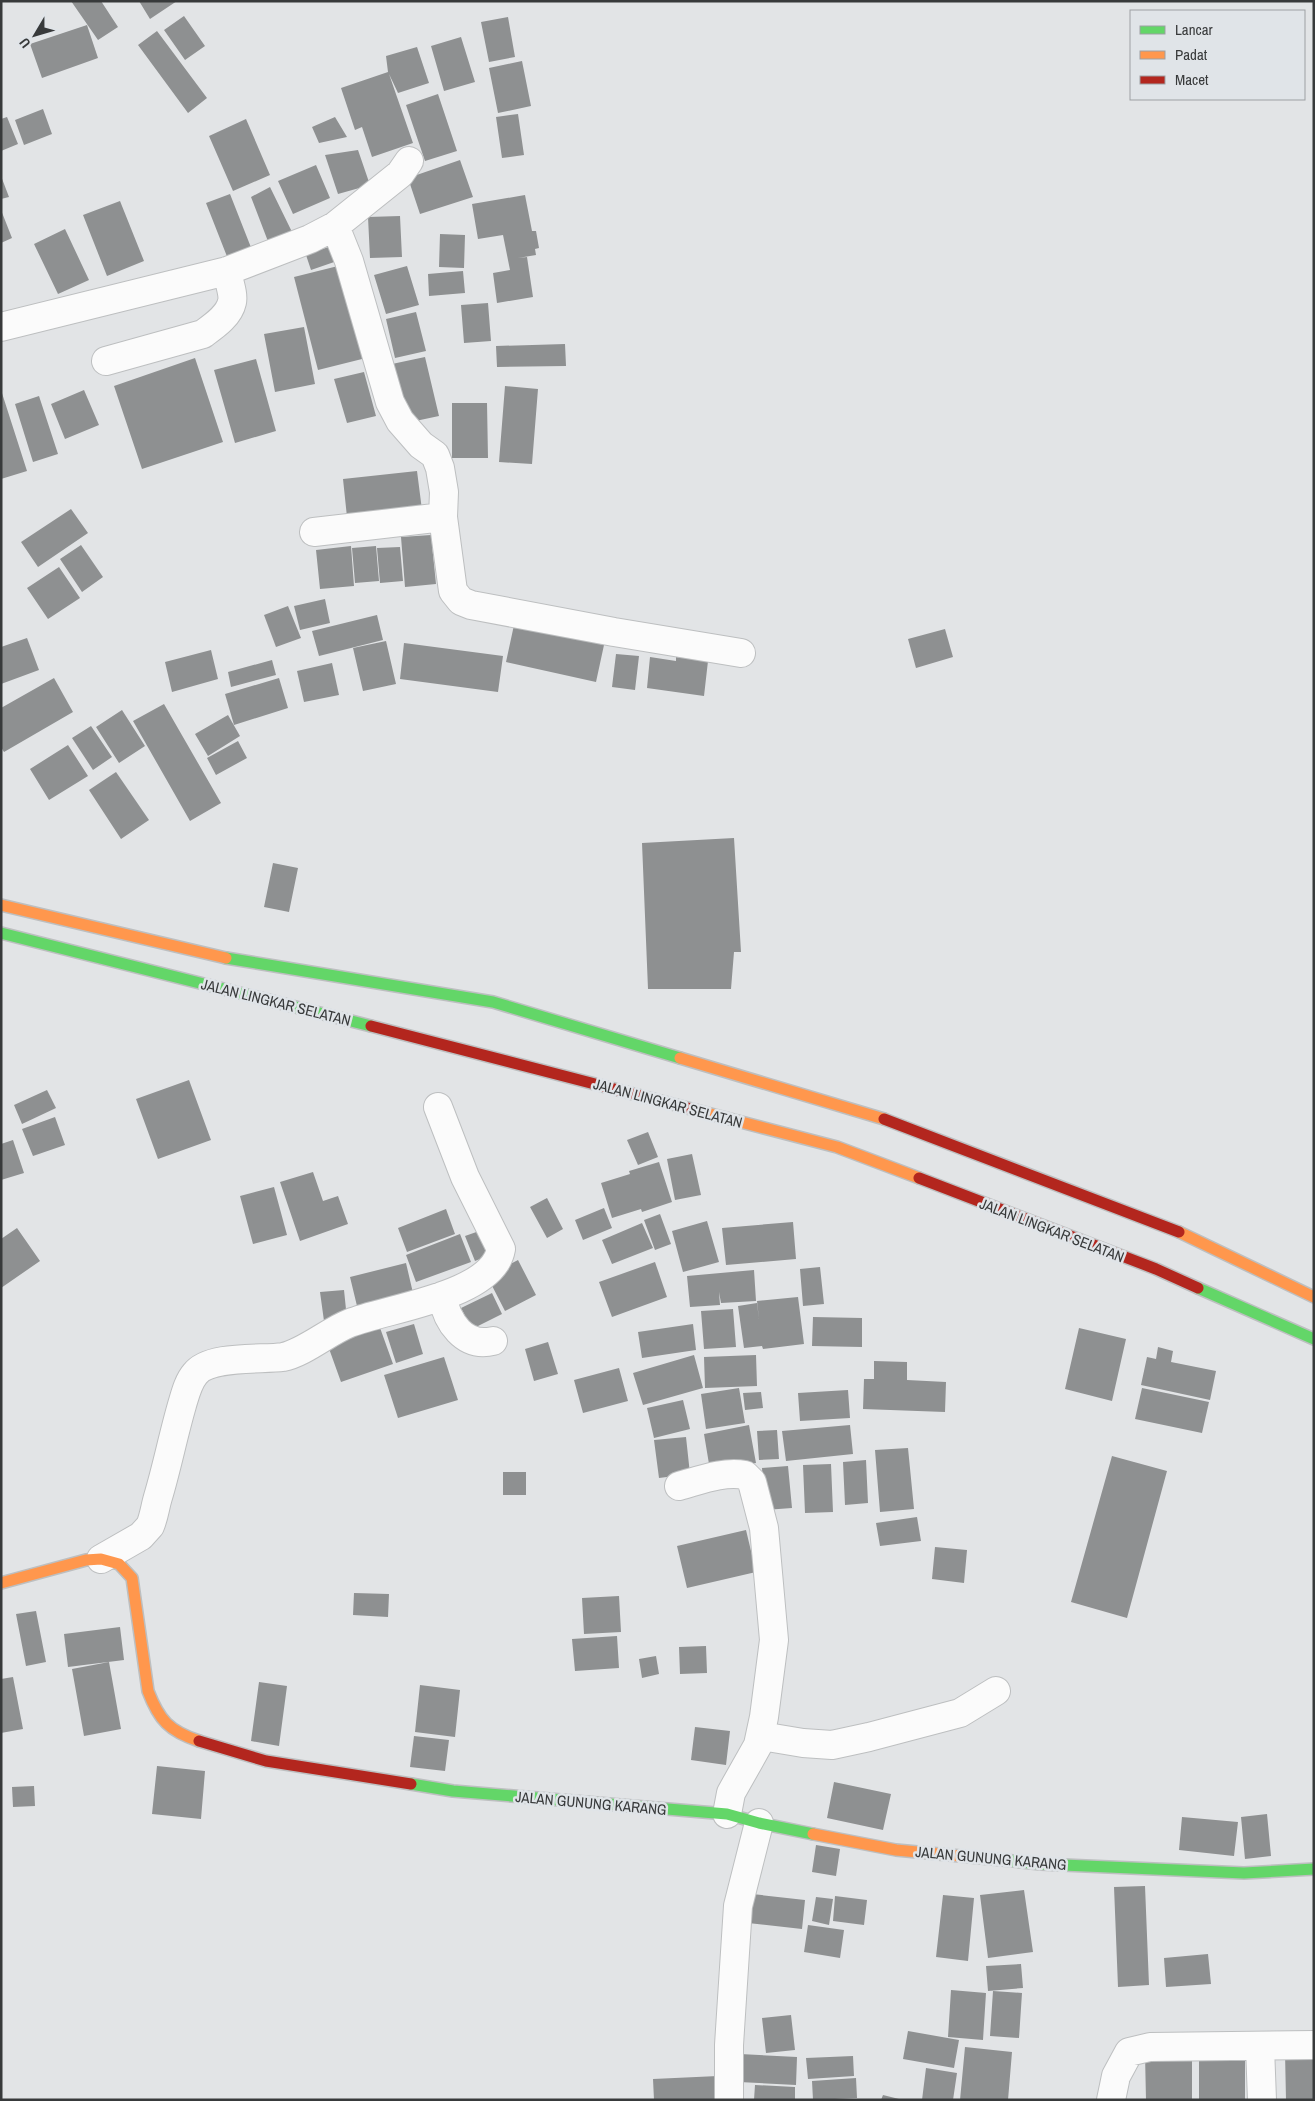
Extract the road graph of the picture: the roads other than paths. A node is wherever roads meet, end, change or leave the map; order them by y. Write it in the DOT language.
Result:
graph roads {
  1 [pos="409,161"];
  2 [pos="335,226"];
  3 [pos="226,271"];
  4 [pos="1,326"];
  5 [pos="106,361"];
  6 [pos="443,517"];
  7 [pos="314,532"];
  8 [pos="741,653"];
  9 [pos="1,905"];
  10 [pos="1,933"];
  11 [pos="438,1107"];
  12 [pos="442,1296"];
  13 [pos="1314,1297"];
  14 [pos="1314,1339"];
  15 [pos="494,1341"];
  16 [pos="680,1486"];
  17 [pos="101,1559"];
  18 [pos="1,1583"];
  19 [pos="996,1691"];
  20 [pos="760,1736"];
  21 [pos="727,1814"];
  22 [pos="759,1823"];
  23 [pos="1314,1869"];
  24 [pos="1314,2045"];
  25 [pos="1260,2047"];
  26 [pos="729,2100"];
  27 [pos="1111,2100"];
  28 [pos="1262,2100"];
  1 -- 2 [label="street"];
  2 -- 3 [label="street"];
  2 -- 6 [label="street"];
  3 -- 4 [label="street"];
  3 -- 5 [label="street"];
  6 -- 7 [label="street"];
  6 -- 8 [label="street"];
  9 -- 13 [label="main road, JALAN LINGKAR SELATAN"];
  10 -- 14 [label="main road, JALAN LINGKAR SELATAN"];
  11 -- 12 [label="street"];
  12 -- 15 [label="street"];
  12 -- 17 [label="street"];
  16 -- 20 [label="street"];
  17 -- 18 [label="main road"];
  17 -- 21 [label="main road, JALAN GUNUNG KARANG"];
  19 -- 20 [label="street"];
  20 -- 21 [label="street"];
  21 -- 22 [label="main road, JALAN GUNUNG KARANG"];
  22 -- 23 [label="main road, JALAN GUNUNG KARANG"];
  22 -- 26 [label="street"];
  24 -- 25 [label="street"];
  25 -- 27 [label="street"];
  25 -- 28 [label="street"];
}
